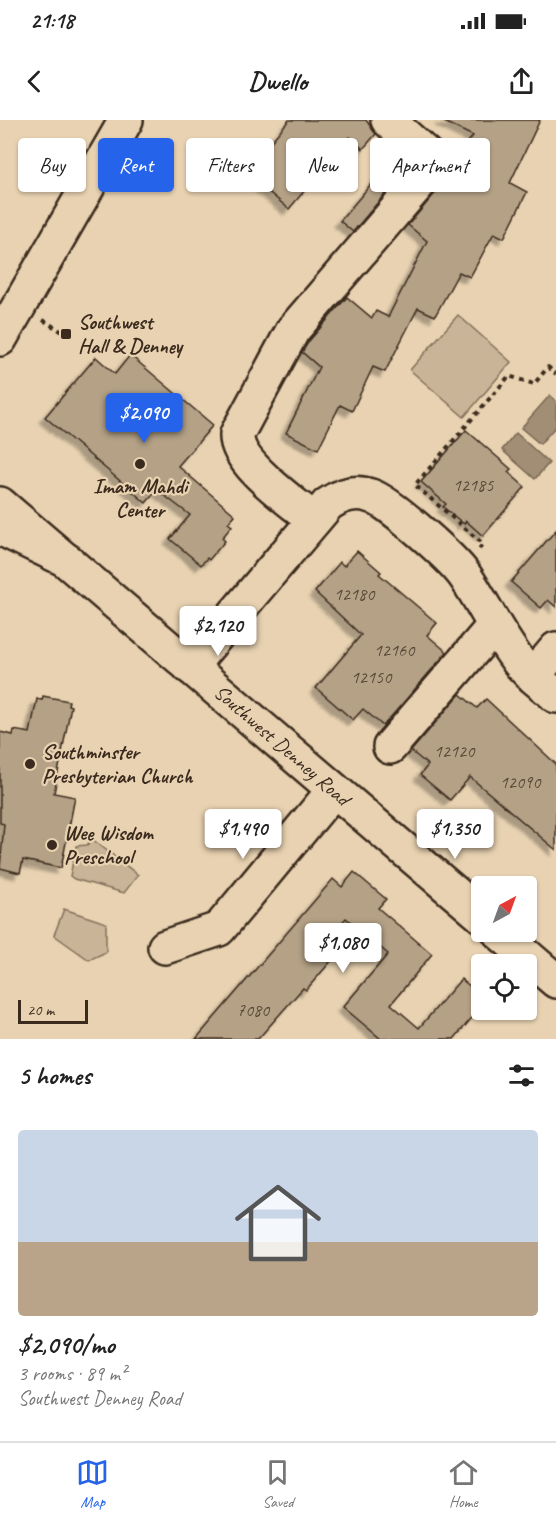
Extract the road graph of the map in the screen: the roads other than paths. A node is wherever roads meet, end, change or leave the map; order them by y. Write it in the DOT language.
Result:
graph roads {
  1 [pos="126,120"];
  2 [pos="388,120"];
  3 [pos="0,339"];
  4 [pos="0,504"];
  5 [pos="314,520"];
  6 [pos="0,528"];
  7 [pos="68,561"];
  8 [pos="494,626"];
  9 [pos="556,649"];
  10 [pos="190,667"];
  11 [pos="545,686"];
  12 [pos="390,747"];
  13 [pos="334,790"];
  14 [pos="471,907"];
  15 [pos="511,942"];
  16 [pos="165,947"];
  17 [pos="556,981"];
  1 -- 3 [label="street"];
  2 -- 5 [label="street"];
  4 -- 7 [label="street, Southwest Denney Road"];
  5 -- 8 [label="street"];
  5 -- 10 [label="street"];
  6 -- 7 [label="street"];
  7 -- 10 [label="street, Southwest Denney Road"];
  8 -- 11 [label="street"];
  8 -- 12 [label="street"];
  9 -- 11 [label="street"];
  10 -- 13 [label="street, Southwest Denney Road"];
  13 -- 14 [label="street, Southwest Denney Road"];
  13 -- 16 [label="street"];
  15 -- 17 [label="street"];
}
